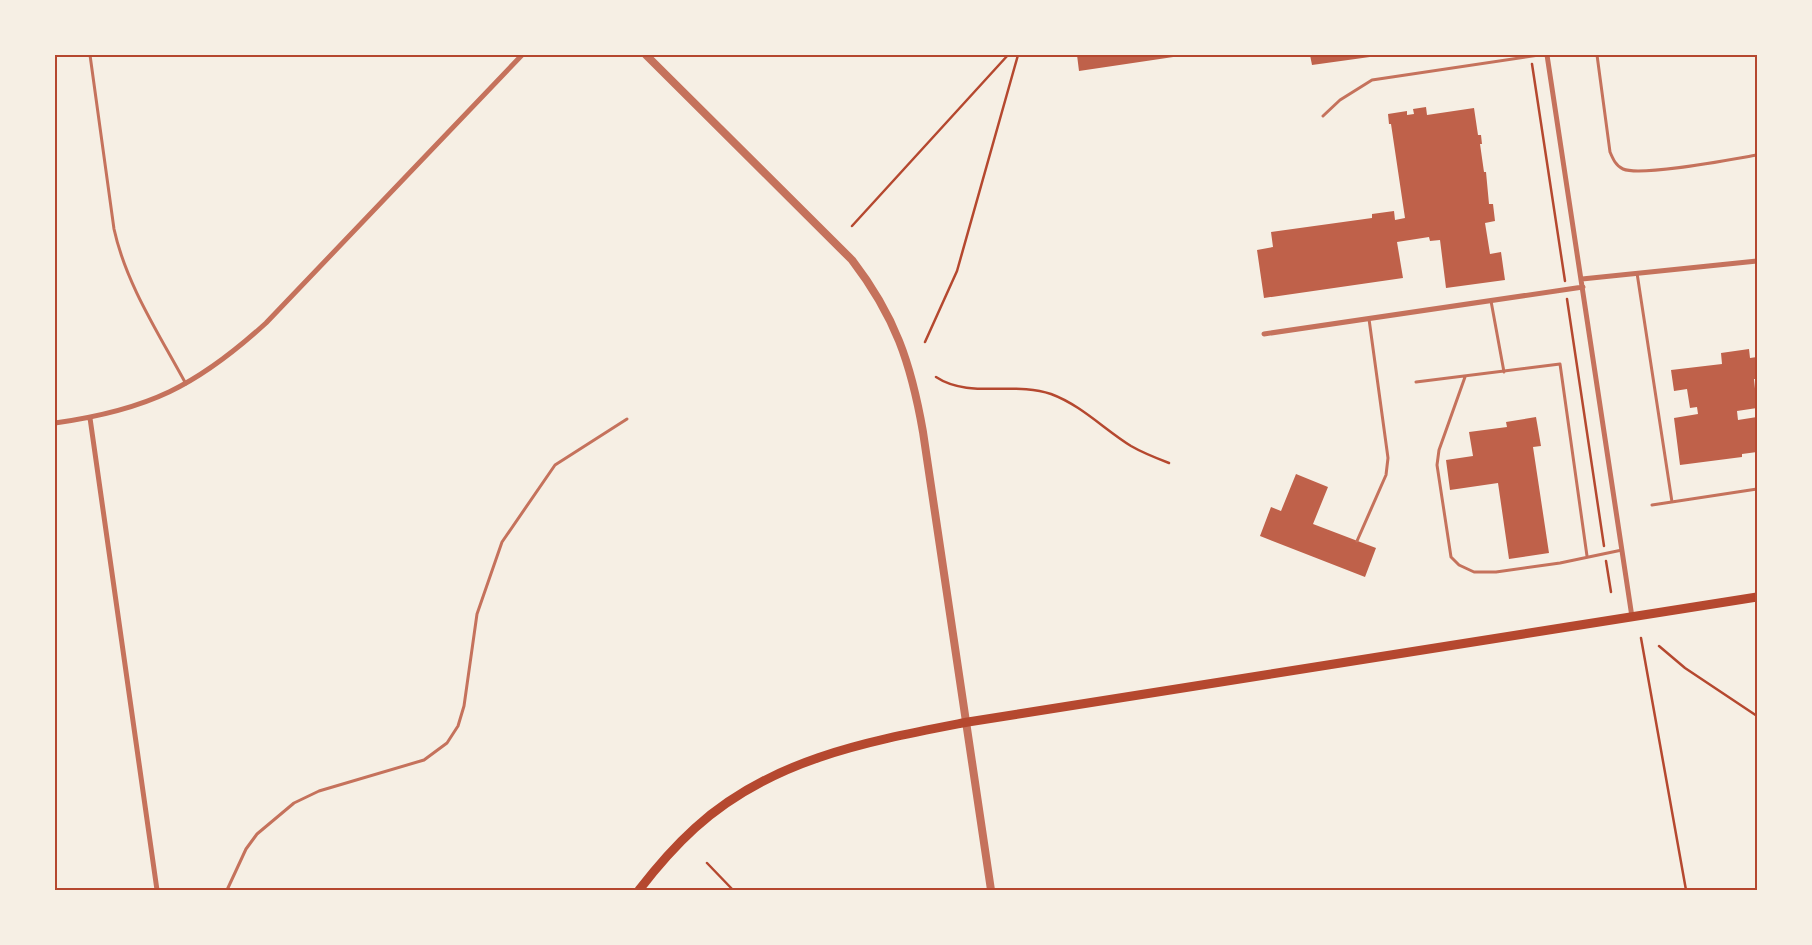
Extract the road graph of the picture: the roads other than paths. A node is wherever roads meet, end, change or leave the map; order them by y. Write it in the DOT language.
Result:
graph roads {
  1 [pos="90,55"];
  2 [pos="522,55"];
  3 [pos="646,55"];
  4 [pos="1540,55"];
  5 [pos="1547,55"];
  6 [pos="1598,55"];
  7 [pos="1531,56"];
  8 [pos="1322,116"];
  9 [pos="1757,156"];
  10 [pos="1757,261"];
  11 [pos="1637,272"];
  12 [pos="1582,280"];
  13 [pos="1583,287"];
  14 [pos="1491,300"];
  15 [pos="1369,318"];
  16 [pos="1264,334"];
  17 [pos="1504,372"];
  18 [pos="1465,377"];
  19 [pos="1416,382"];
  20 [pos="186,384"];
  21 [pos="90,418"];
  22 [pos="627,419"];
  23 [pos="55,423"];
  24 [pos="1757,489"];
  25 [pos="1672,502"];
  26 [pos="1652,505"];
  27 [pos="1357,541"];
  28 [pos="1622,550"];
  29 [pos="1587,556"];
  30 [pos="1757,597"];
  31 [pos="1632,617"];
  32 [pos="968,722"];
  33 [pos="157,890"];
  34 [pos="227,890"];
  35 [pos="639,890"];
  36 [pos="991,890"];
  1 -- 20 [label="lane"];
  2 -- 20 [label="street"];
  3 -- 32 [label="street"];
  4 -- 7 [label="lane"];
  5 -- 12 [label="street"];
  6 -- 9 [label="lane"];
  7 -- 8 [label="lane"];
  10 -- 11 [label="street"];
  11 -- 12 [label="street"];
  11 -- 25 [label="lane"];
  12 -- 13 [label="street"];
  13 -- 14 [label="street"];
  13 -- 28 [label="street"];
  14 -- 15 [label="street"];
  14 -- 17 [label="lane"];
  15 -- 16 [label="street"];
  15 -- 27 [label="lane"];
  17 -- 18 [label="lane"];
  17 -- 29 [label="lane"];
  18 -- 19 [label="lane"];
  18 -- 29 [label="lane"];
  20 -- 21 [label="street"];
  21 -- 23 [label="street"];
  21 -- 33 [label="street"];
  22 -- 34 [label="lane"];
  24 -- 25 [label="lane"];
  25 -- 26 [label="lane"];
  28 -- 29 [label="lane"];
  28 -- 31 [label="street"];
  30 -- 31 [label="main road"];
  31 -- 32 [label="main road"];
  32 -- 35 [label="main road"];
  32 -- 36 [label="street"];
}
